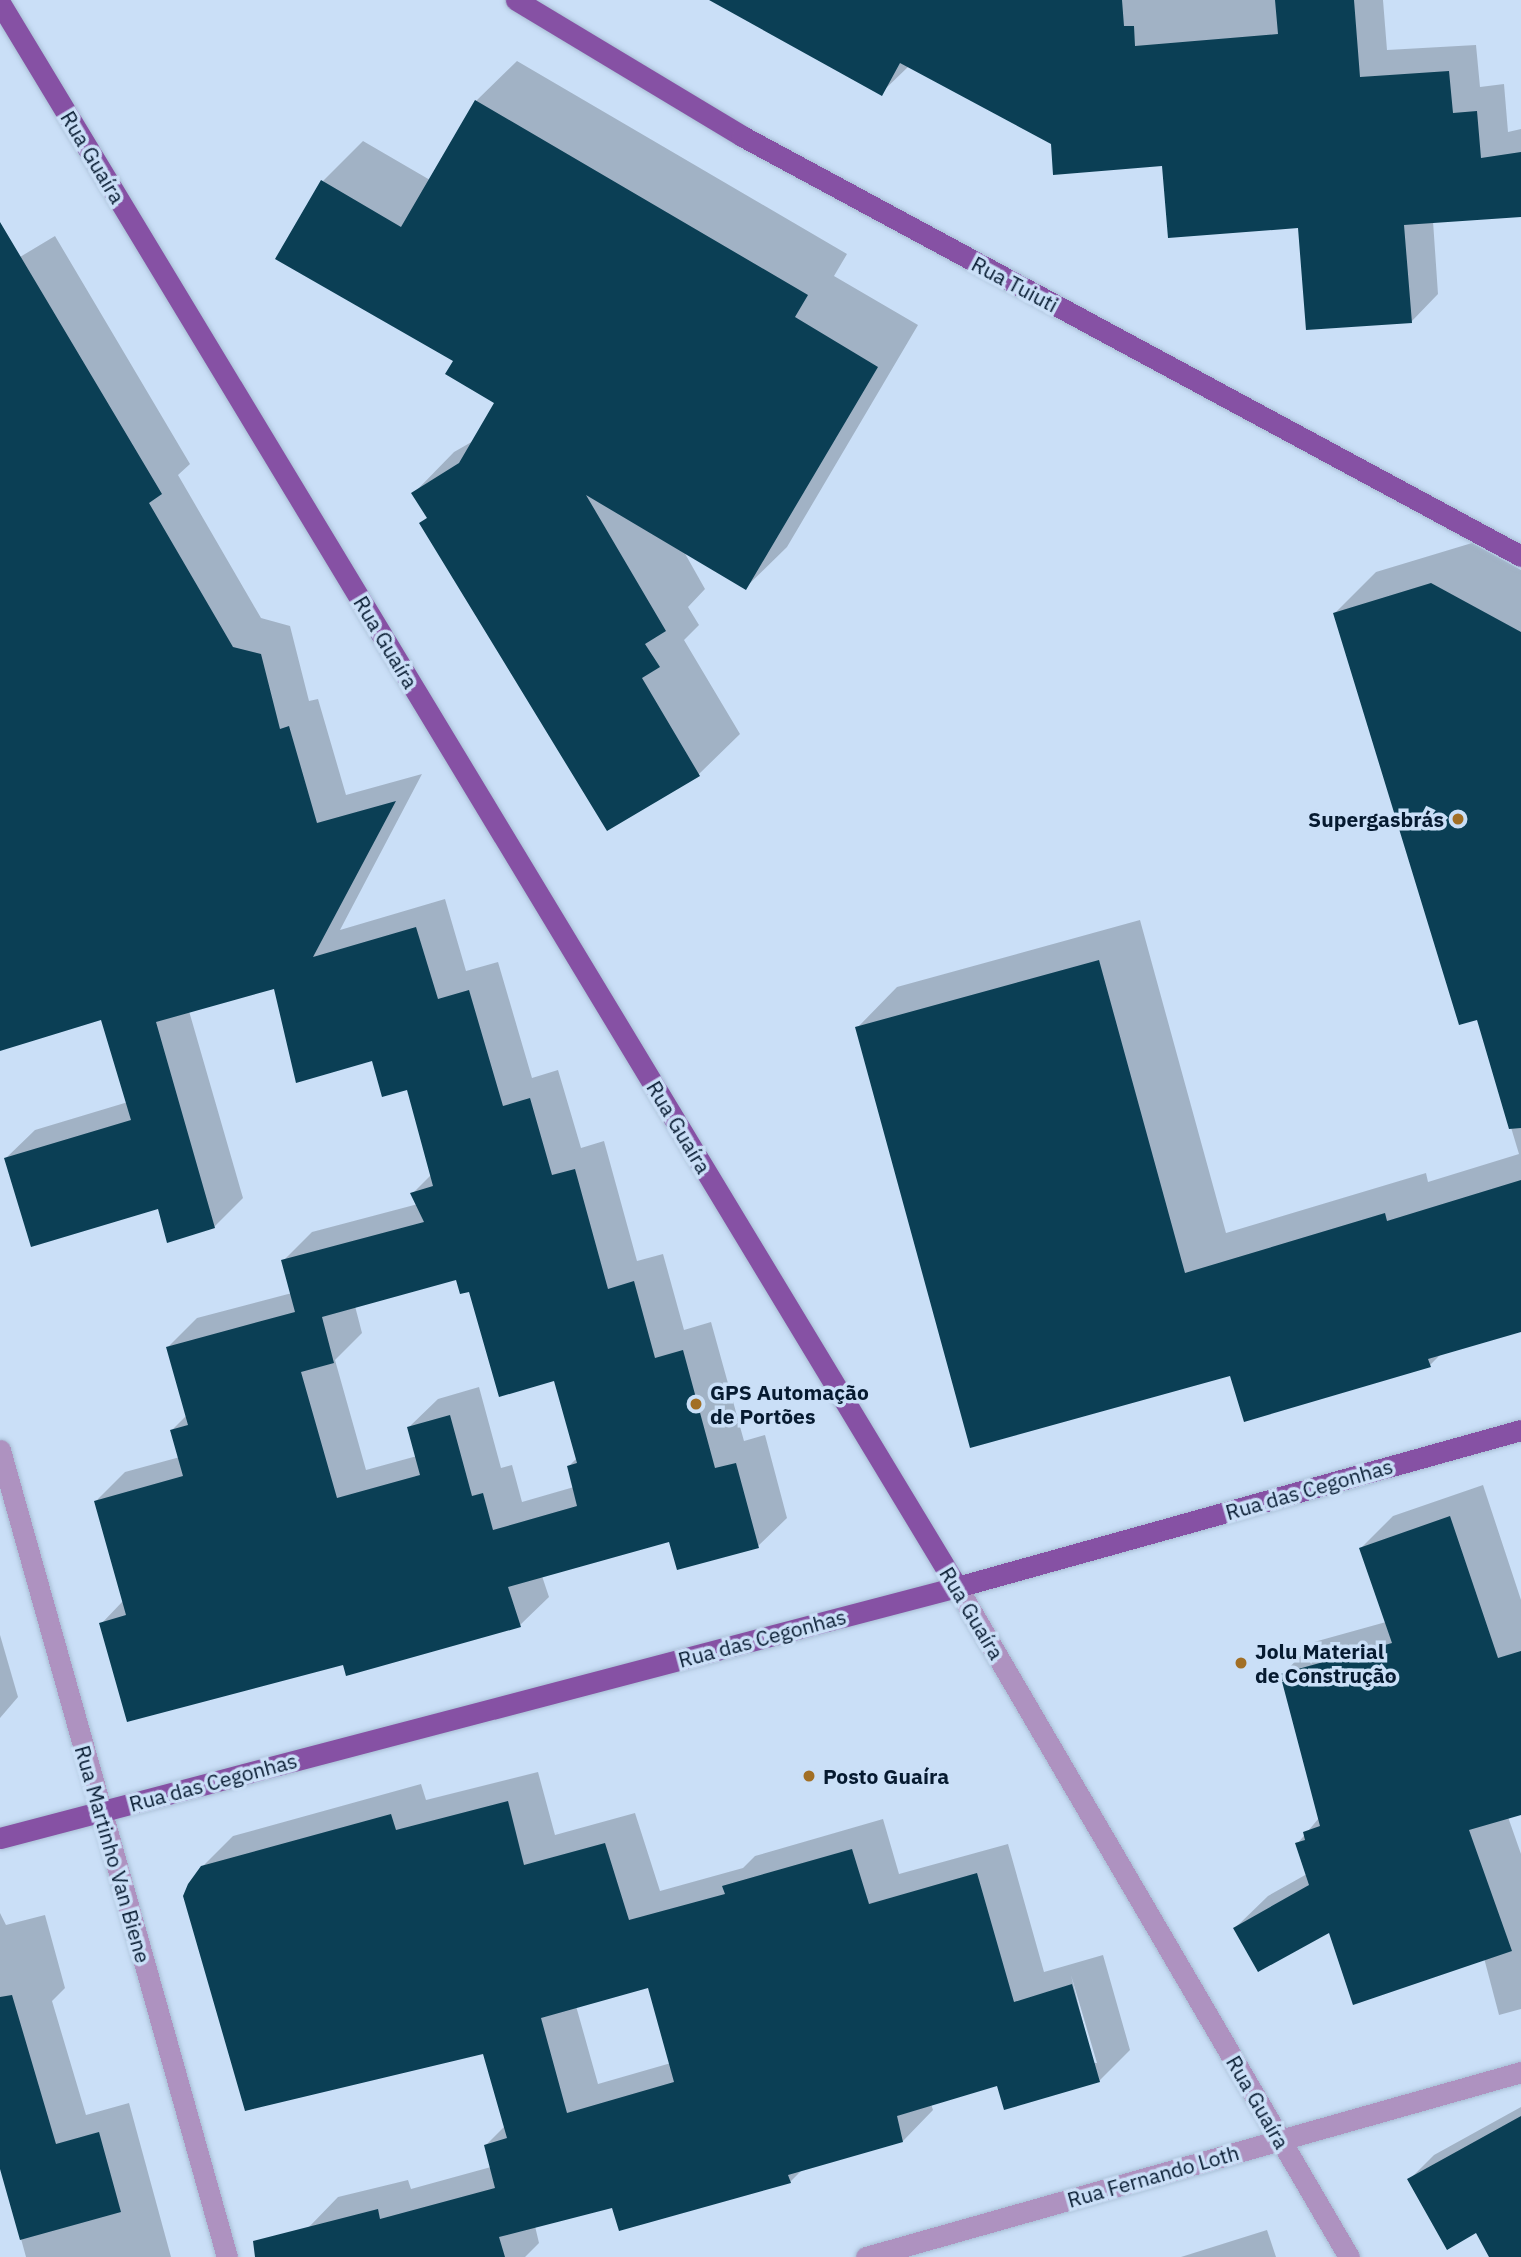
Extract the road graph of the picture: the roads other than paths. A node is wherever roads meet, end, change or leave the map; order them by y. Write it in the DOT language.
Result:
graph roads {
  1 [pos="516,0"];
  2 [pos="0,3"];
  3 [pos="1521,556"];
  4 [pos="1521,1430"];
  5 [pos="0,1450"];
  6 [pos="957,1587"];
  7 [pos="100,1812"];
  8 [pos="0,1838"];
  9 [pos="1521,2072"];
  10 [pos="1280,2140"];
  11 [pos="228,2257"];
  12 [pos="866,2257"];
  13 [pos="1349,2257"];
  1 -- 3 [label="main road, Rua Tuiuti"];
  2 -- 6 [label="main road, Rua Guaíra"];
  4 -- 6 [label="main road, Rua das Cegonhas"];
  5 -- 7 [label="street, Rua Martinho Van Biene"];
  6 -- 7 [label="main road, Rua das Cegonhas"];
  6 -- 10 [label="street, Rua Guaíra"];
  7 -- 8 [label="main road, Rua das Cegonhas"];
  7 -- 11 [label="street, Rua Martinho Van Biene"];
  9 -- 10 [label="street, Rua Fernando Loth"];
  10 -- 12 [label="street, Rua Fernando Loth"];
  10 -- 13 [label="street, Rua Guaíra"];
}
